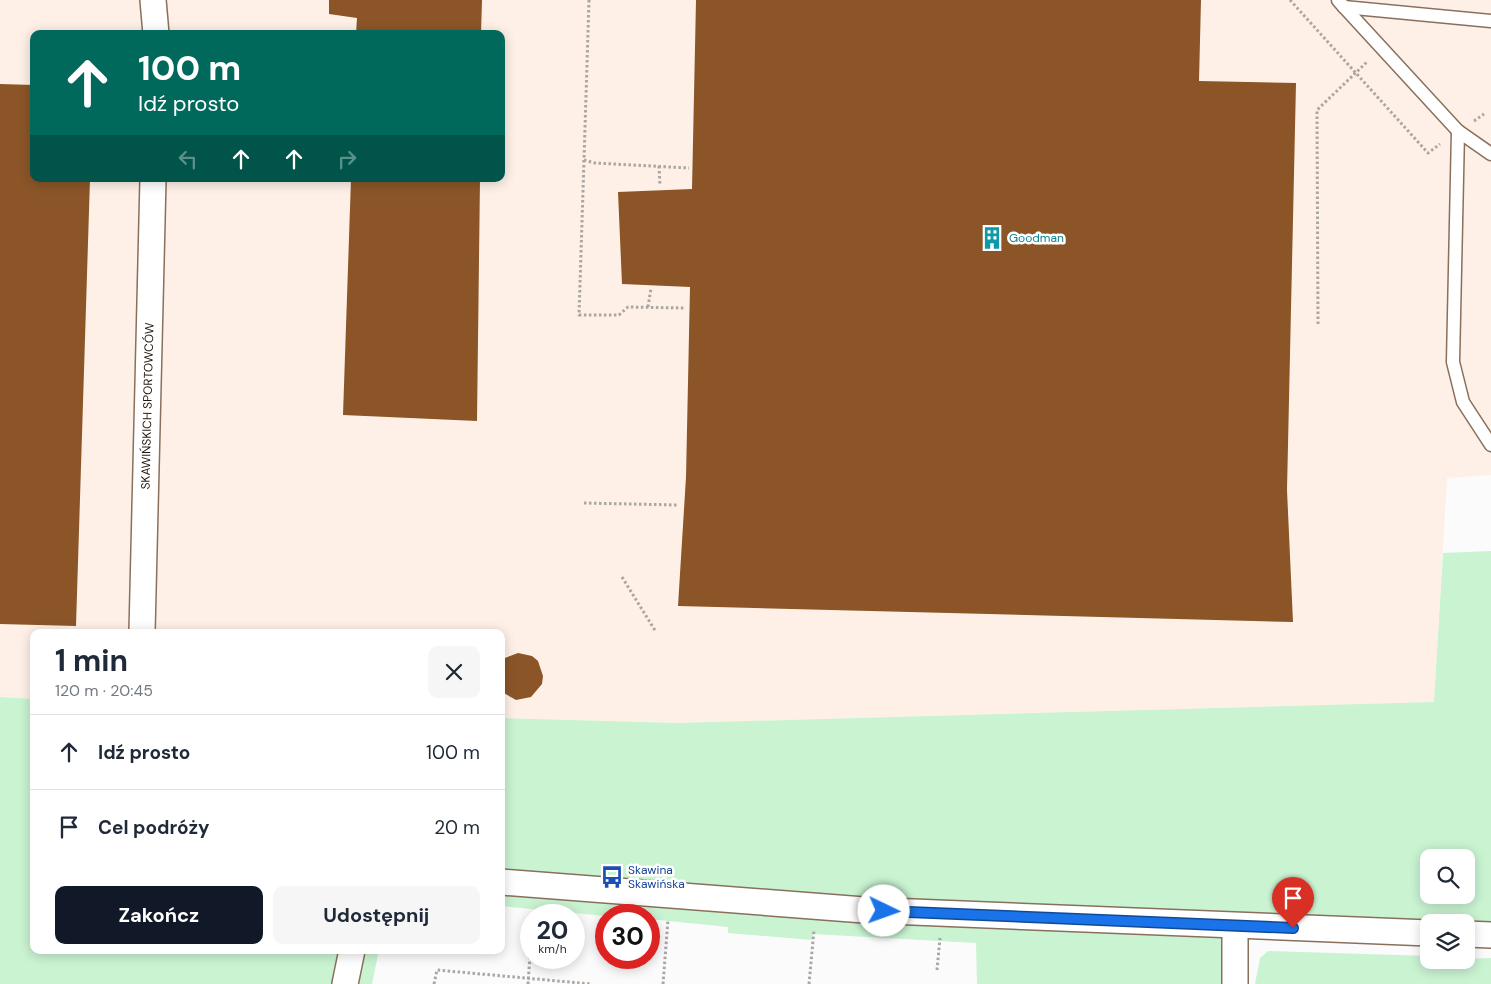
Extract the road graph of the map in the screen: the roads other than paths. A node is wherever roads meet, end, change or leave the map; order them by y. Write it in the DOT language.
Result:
graph roads {
  1 [pos="153,0"];
  2 [pos="1341,4"];
  3 [pos="1491,21"];
  4 [pos="156,30"];
  5 [pos="1458,131"];
  6 [pos="1491,154"];
  7 [pos="153,182"];
  8 [pos="1491,445"];
  9 [pos="142,629"];
  10 [pos="505,882"];
  11 [pos="1235,926"];
  12 [pos="1420,932"];
  13 [pos="1475,934"];
  14 [pos="1491,935"];
  15 [pos="351,954"];
  16 [pos="345,984"];
  17 [pos="1235,984"];
  1 -- 4 [label="street"];
  2 -- 3 [label="lane"];
  2 -- 5 [label="lane"];
  5 -- 6 [label="lane"];
  5 -- 8 [label="lane"];
  7 -- 9 [label="street, SKAWIŃSKICH SPORTOWCÓW"];
  10 -- 11 [label="street"];
  11 -- 12 [label="street"];
  11 -- 17 [label="street"];
  13 -- 14 [label="street"];
  15 -- 16 [label="street"];
}
